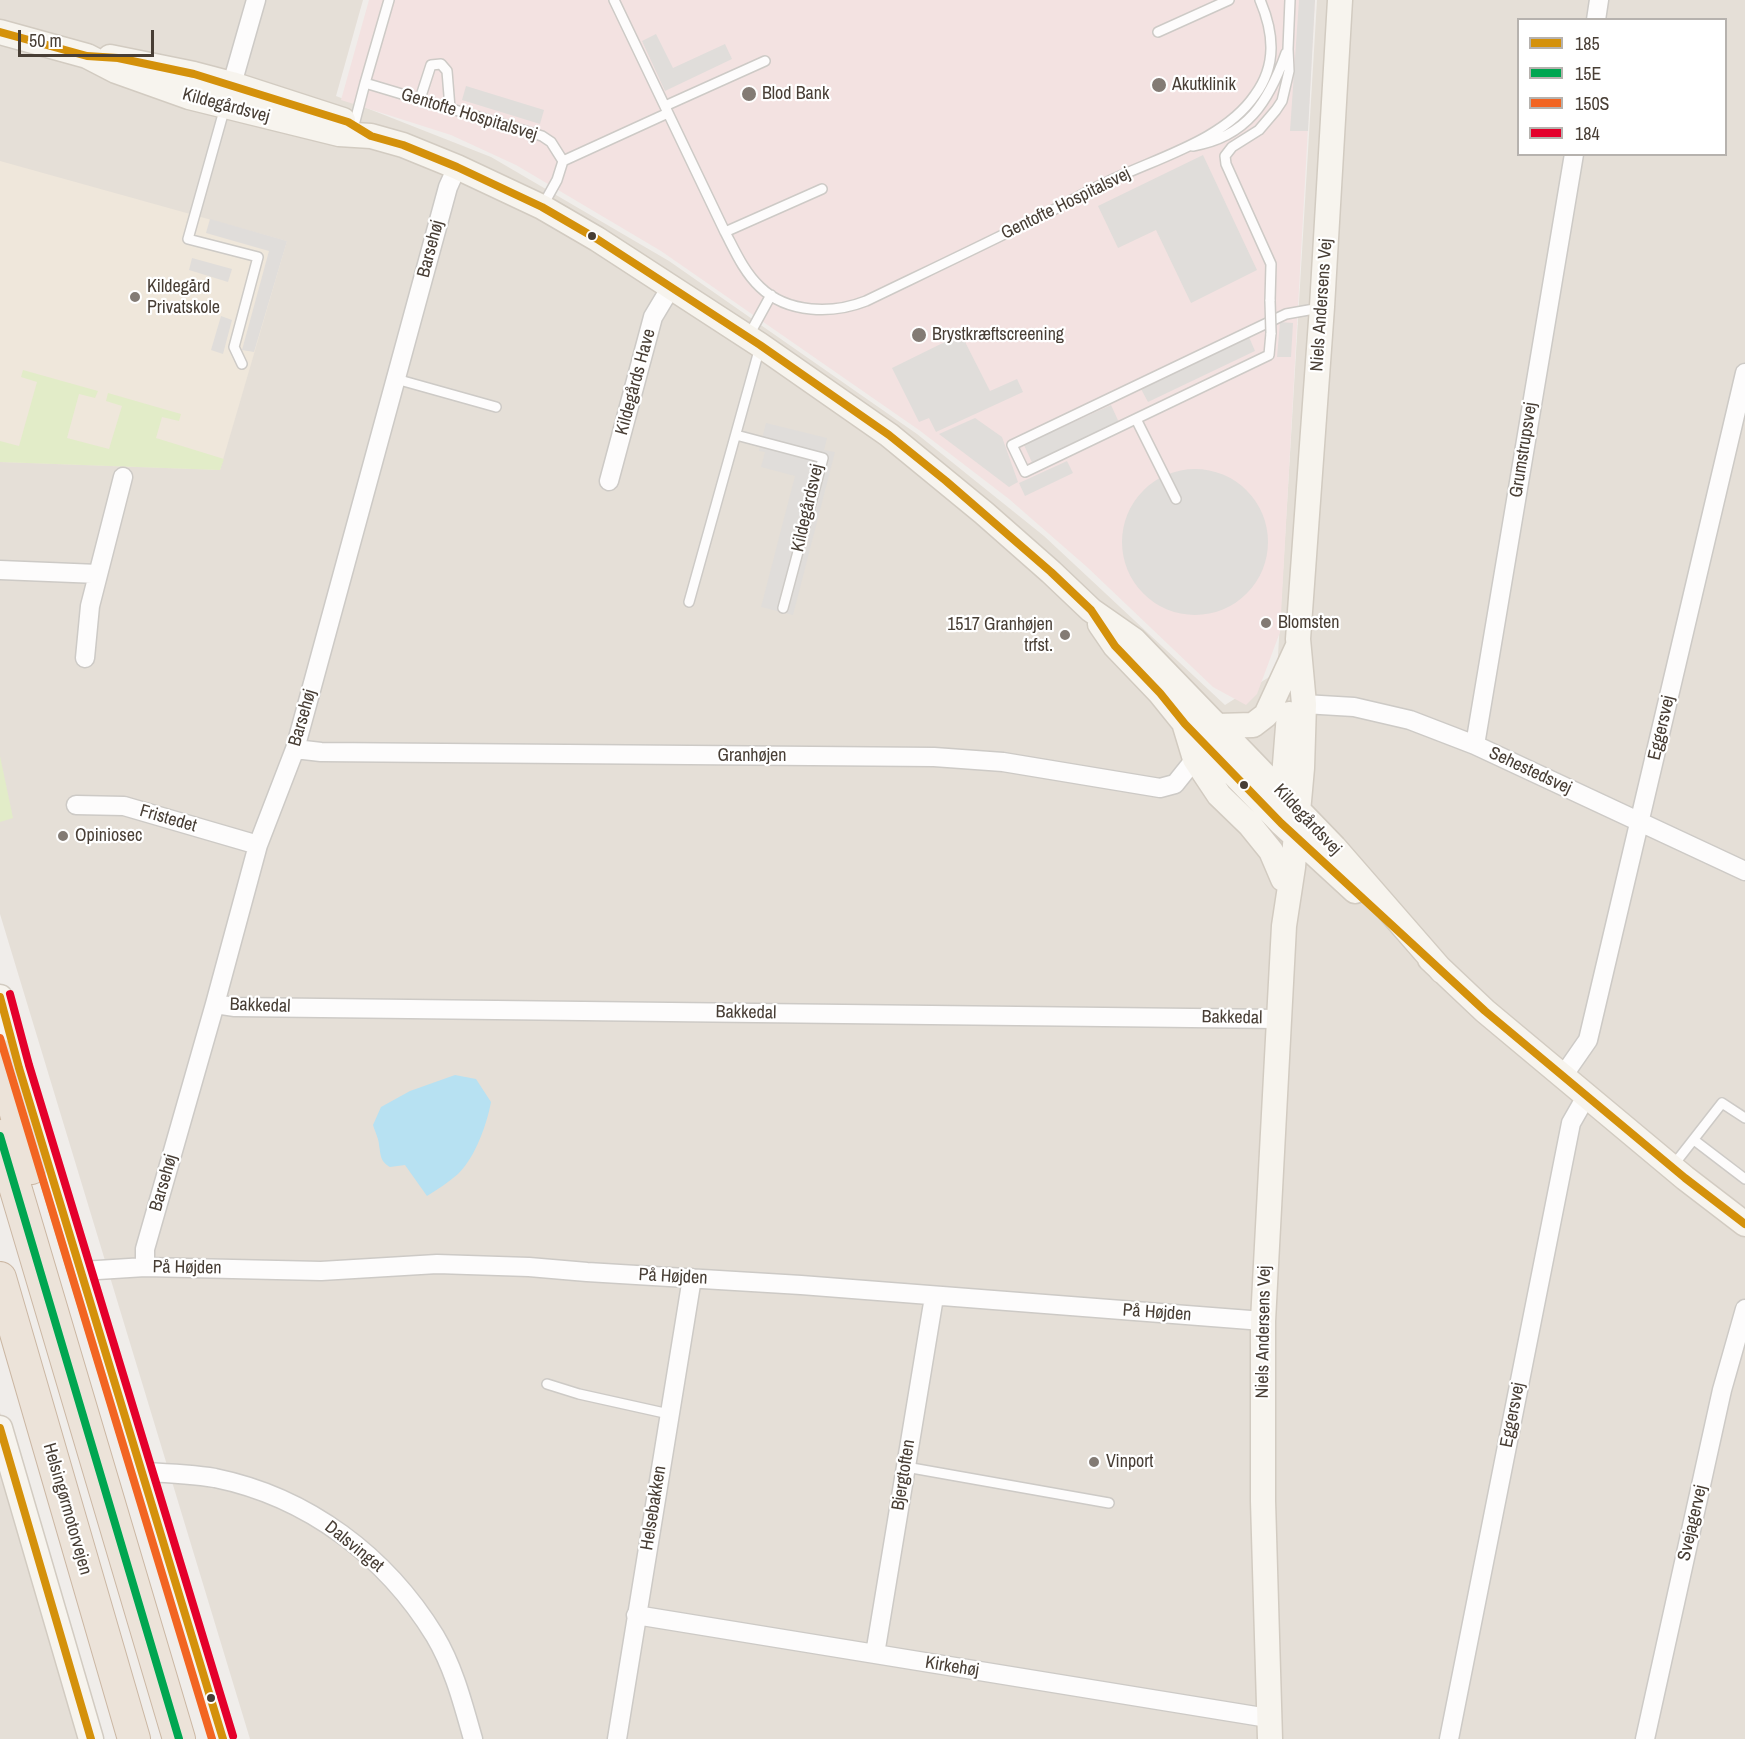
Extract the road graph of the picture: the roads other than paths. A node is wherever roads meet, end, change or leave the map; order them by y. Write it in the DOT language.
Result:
graph roads {
  1 [pos="256,0"];
  2 [pos="389,0"];
  3 [pos="614,0"];
  4 [pos="1228,0"];
  5 [pos="1260,0"];
  6 [pos="1290,0"];
  7 [pos="1340,0"];
  8 [pos="1599,0"];
  9 [pos="1596,18"];
  10 [pos="0,32"];
  11 [pos="1158,33"];
  12 [pos="1288,49"];
  13 [pos="765,62"];
  14 [pos="366,83"];
  15 [pos="229,95"];
  16 [pos="420,99"];
  17 [pos="450,108"];
  18 [pos="667,110"];
  19 [pos="362,130"];
  20 [pos="1188,146"];
  21 [pos="1574,156"];
  22 [pos="563,160"];
  23 [pos="458,167"];
  24 [pos="822,189"];
  25 [pos="542,207"];
  26 [pos="725,232"];
  27 [pos="671,287"];
  28 [pos="771,295"];
  29 [pos="1322,307"];
  30 [pos="755,341"];
  31 [pos="242,364"];
  32 [pos="1745,373"];
  33 [pos="396,379"];
  34 [pos="496,407"];
  35 [pos="1136,419"];
  36 [pos="736,435"];
  37 [pos="123,477"];
  38 [pos="609,481"];
  39 [pos="1176,499"];
  40 [pos="0,570"];
  41 [pos="98,574"];
  42 [pos="689,602"];
  43 [pos="783,608"];
  44 [pos="1091,610"];
  45 [pos="1298,646"];
  46 [pos="85,658"];
  47 [pos="1288,704"];
  48 [pos="1185,724"];
  49 [pos="1217,726"];
  50 [pos="1475,745"];
  51 [pos="295,749"];
  52 [pos="1195,759"];
  53 [pos="76,805"];
  54 [pos="1290,816"];
  55 [pos="1640,823"];
  56 [pos="258,845"];
  57 [pos="1745,872"];
  58 [pos="1283,879"];
  59 [pos="1284,926"];
  60 [pos="0,997"];
  61 [pos="215,1004"];
  62 [pos="1278,1018"];
  63 [pos="0,1055"];
  64 [pos="1563,1076"];
  65 [pos="1587,1095"];
  66 [pos="1745,1118"];
  67 [pos="0,1136"];
  68 [pos="1694,1140"];
  69 [pos="1672,1167"];
  70 [pos="1745,1179"];
  71 [pos="1745,1224"];
  72 [pos="146,1267"];
  73 [pos="82,1271"];
  74 [pos="0,1278"];
  75 [pos="692,1278"];
  76 [pos="934,1297"];
  77 [pos="1745,1309"];
  78 [pos="1263,1321"];
  79 [pos="547,1384"];
  80 [pos="669,1414"];
  81 [pos="0,1428"];
  82 [pos="906,1467"];
  83 [pos="142,1472"];
  84 [pos="1109,1503"];
  85 [pos="118,1537"];
  86 [pos="636,1616"];
  87 [pos="875,1654"];
  88 [pos="1269,1728"];
  89 [pos="179,1737"];
  90 [pos="91,1739"];
  91 [pos="134,1739"];
  92 [pos="223,1739"];
  93 [pos="473,1739"];
  94 [pos="616,1739"];
  95 [pos="1449,1739"];
  96 [pos="1644,1739"];
  1 -- 15 [label="street"];
  2 -- 14 [label="lane"];
  3 -- 18 [label="lane, Gentofte Hospitalsvej"];
  4 -- 11 [label="lane"];
  5 -- 20 [label="lane, Gentofte Hospitalsvej"];
  6 -- 12 [label="lane"];
  7 -- 29 [label="street, Niels Andersens Vej"];
  8 -- 9 [label="street"];
  10 -- 15 [label="street, Kildegårdsvej"];
  12 -- 20 [label="lane"];
  12 -- 35 [label="lane, bridge"];
  13 -- 18 [label="lane"];
  14 -- 16 [label="lane, Gentofte Hospitalsvej"];
  14 -- 19 [label="lane"];
  15 -- 19 [label="street, Kildegårdsvej"];
  15 -- 31 [label="lane"];
  16 -- 17 [label="lane, Gentofte Hospitalsvej"];
  16 -- 17 [label="lane"];
  17 -- 22 [label="lane, Gentofte Hospitalsvej"];
  18 -- 22 [label="lane"];
  18 -- 26 [label="lane, Gentofte Hospitalsvej"];
  19 -- 23 [label="street, Kildegårdsvej"];
  20 -- 28 [label="lane, Gentofte Hospitalsvej"];
  21 -- 50 [label="street, Grumstrupsvej"];
  22 -- 25 [label="lane"];
  23 -- 25 [label="street, Kildegårdsvej"];
  23 -- 33 [label="street, Barsehøj"];
  24 -- 26 [label="lane"];
  25 -- 27 [label="street, Kildegårdsvej"];
  26 -- 28 [label="lane, Gentofte Hospitalsvej"];
  27 -- 30 [label="street, Kildegårdsvej"];
  27 -- 38 [label="street, Kildegårds Have"];
  28 -- 30 [label="lane"];
  29 -- 35 [label="lane"];
  29 -- 45 [label="street, Niels Andersens Vej"];
  30 -- 36 [label="lane"];
  30 -- 44 [label="street, Kildegårdsvej"];
  32 -- 55 [label="street, Eggersvej"];
  33 -- 34 [label="lane"];
  33 -- 51 [label="street, Barsehøj"];
  35 -- 39 [label="lane"];
  36 -- 42 [label="lane"];
  36 -- 43 [label="lane, Kildegårdsvej"];
  37 -- 41 [label="street"];
  40 -- 41 [label="street"];
  41 -- 46 [label="street"];
  44 -- 48 [label="street, Kildegårdsvej"];
  44 -- 49 [label="street, Kildegårdsvej"];
  45 -- 47 [label="street"];
  45 -- 47 [label="street, Niels Andersens Vej"];
  47 -- 49 [label="street"];
  47 -- 50 [label="street, Sehestedsvej"];
  47 -- 54 [label="street, Niels Andersens Vej"];
  48 -- 52 [label="street, Kildegårdsvej"];
  48 -- 54 [label="street, Kildegårdsvej"];
  49 -- 54 [label="street, Kildegårdsvej"];
  50 -- 55 [label="street, Sehestedsvej"];
  51 -- 52 [label="street, Granhøjen"];
  51 -- 56 [label="street, Barsehøj"];
  52 -- 58 [label="street, Kildegårdsvej"];
  53 -- 56 [label="street, Fristedet"];
  54 -- 58 [label="street, Niels Andersens Vej"];
  54 -- 59 [label="street, Niels Andersens Vej"];
  54 -- 64 [label="street, Kildegårdsvej"];
  55 -- 57 [label="street, Sehestedsvej"];
  55 -- 64 [label="street, Eggersvej"];
  56 -- 61 [label="street, Barsehøj"];
  58 -- 59 [label="street, Niels Andersens Vej"];
  59 -- 62 [label="street, Niels Andersens Vej"];
  60 -- 73 [label="street"];
  61 -- 62 [label="street, Bakkedal"];
  61 -- 72 [label="street, Barsehøj"];
  62 -- 78 [label="street, Niels Andersens Vej"];
  63 -- 85 [label="highway"];
  64 -- 65 [label="street, Kildegårdsvej"];
  65 -- 69 [label="street, Kildegårdsvej"];
  65 -- 95 [label="street, Eggersvej"];
  66 -- 68 [label="lane"];
  67 -- 85 [label="highway"];
  68 -- 69 [label="lane"];
  68 -- 70 [label="lane"];
  69 -- 71 [label="street, Kildegårdsvej"];
  72 -- 73 [label="street, På Højden"];
  72 -- 75 [label="street, På Højden"];
  73 -- 83 [label="street"];
  74 -- 91 [label="highway, Helsingørmotorvejen"];
  75 -- 76 [label="street, På Højden"];
  75 -- 80 [label="street, Helsebakken"];
  76 -- 78 [label="street, På Højden"];
  76 -- 82 [label="street, Bjergtoften"];
  77 -- 96 [label="street, Svejagervej"];
  78 -- 88 [label="street, Niels Andersens Vej"];
  79 -- 80 [label="lane"];
  80 -- 86 [label="street, Helsebakken"];
  81 -- 90 [label="street"];
  82 -- 84 [label="lane"];
  82 -- 87 [label="street, Bjergtoften"];
  83 -- 92 [label="street"];
  83 -- 93 [label="street, Dalsvinget"];
  85 -- 89 [label="highway"];
  86 -- 87 [label="street, Kirkehøj"];
  86 -- 94 [label="street, Helsebakken"];
  87 -- 88 [label="street, Kirkehøj"];
}
